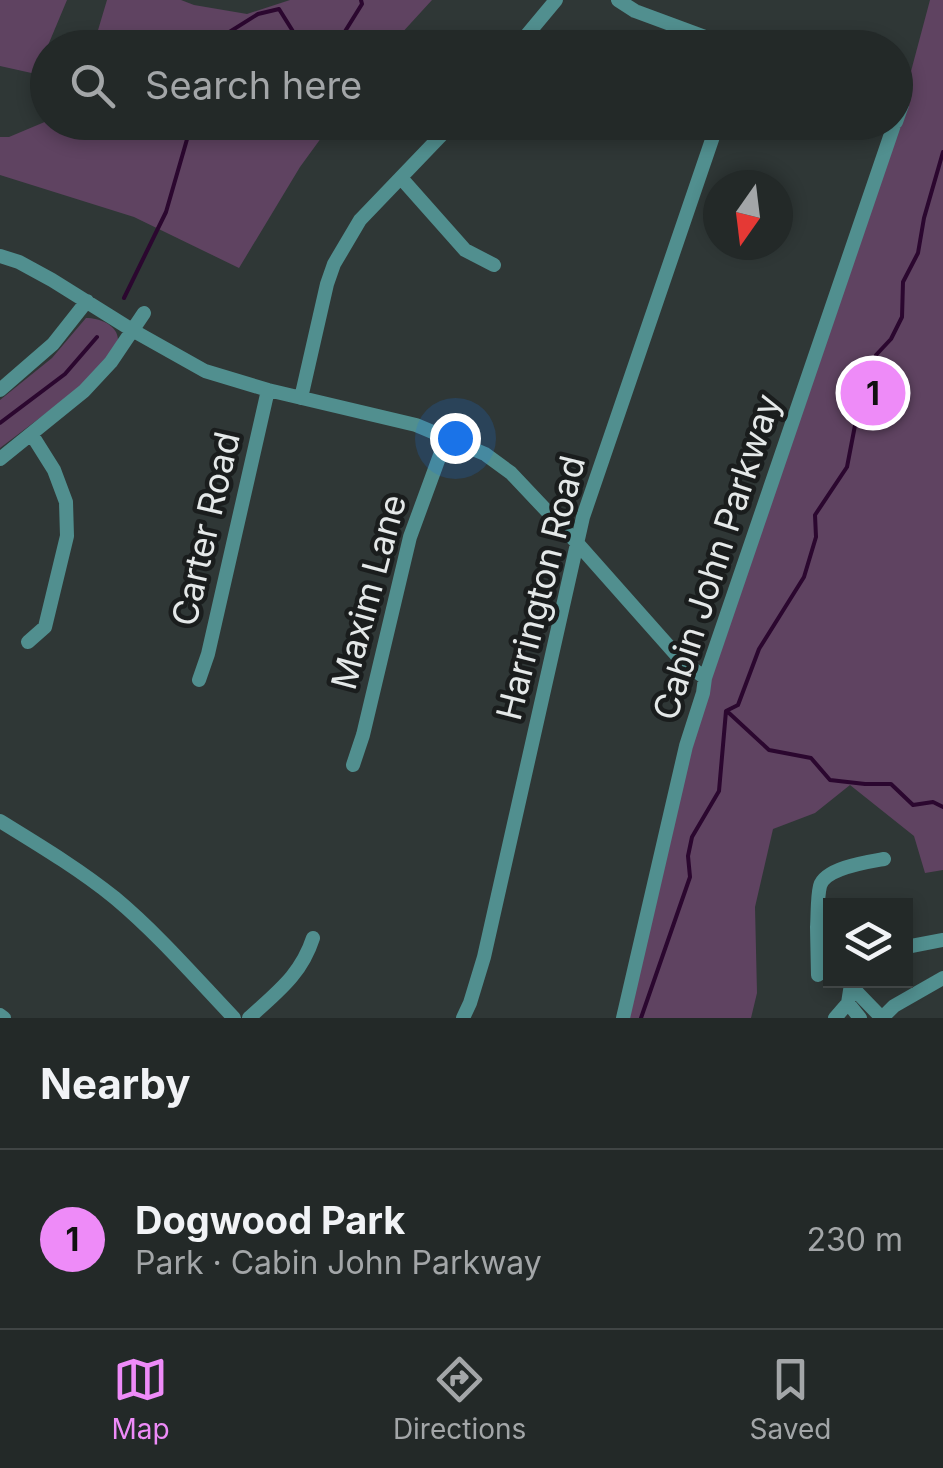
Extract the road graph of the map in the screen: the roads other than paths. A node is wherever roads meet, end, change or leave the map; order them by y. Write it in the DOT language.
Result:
graph roads {
  1 [pos="556,0"];
  2 [pos="618,0"];
  3 [pos="531,30"];
  4 [pos="686,30"];
  5 [pos="438,140"];
  6 [pos="712,140"];
  7 [pos="890,140"];
  8 [pos="402,179"];
  9 [pos="0,256"];
  10 [pos="494,265"];
  11 [pos="87,301"];
  12 [pos="144,313"];
  13 [pos="132,330"];
  14 [pos="0,390"];
  15 [pos="268,390"];
  16 [pos="301,398"];
  17 [pos="32,436"];
  18 [pos="447,436"];
  19 [pos="0,459"];
  20 [pos="578,544"];
  21 [pos="28,642"];
  22 [pos="704,678"];
  23 [pos="199,680"];
  24 [pos="353,764"];
  25 [pos="0,821"];
  26 [pos="884,859"];
  27 [pos="816,926"];
  28 [pos="823,930"];
  29 [pos="313,938"];
  30 [pos="943,940"];
  31 [pos="913,946"];
  32 [pos="818,975"];
  33 [pos="943,978"];
  34 [pos="851,988"];
  35 [pos="856,988"];
  36 [pos="848,1003"];
  37 [pos="234,1018"];
  38 [pos="249,1018"];
  39 [pos="463,1018"];
  40 [pos="623,1018"];
  41 [pos="835,1018"];
  42 [pos="860,1018"];
  43 [pos="882,1018"];
  1 -- 3 [label="street"];
  2 -- 4 [label="street"];
  5 -- 8 [label="street"];
  6 -- 20 [label="street, Harrington Road"];
  7 -- 22 [label="street, Cabin John Parkway"];
  8 -- 10 [label="street"];
  8 -- 16 [label="street"];
  9 -- 11 [label="street"];
  11 -- 13 [label="street"];
  11 -- 14 [label="street"];
  12 -- 13 [label="street"];
  13 -- 15 [label="street"];
  13 -- 17 [label="street"];
  15 -- 16 [label="street"];
  15 -- 23 [label="street, Carter Road"];
  16 -- 18 [label="street"];
  17 -- 19 [label="street"];
  17 -- 21 [label="street"];
  18 -- 20 [label="street"];
  18 -- 24 [label="street, Maxim Lane"];
  20 -- 22 [label="street"];
  20 -- 39 [label="street, Harrington Road"];
  22 -- 40 [label="street, Cabin John Parkway"];
  25 -- 37 [label="street"];
  26 -- 27 [label="street"];
  27 -- 28 [label="street"];
  27 -- 32 [label="street"];
  29 -- 38 [label="street"];
  30 -- 31 [label="street"];
  33 -- 43 [label="street"];
  34 -- 36 [label="street"];
  35 -- 43 [label="street"];
  36 -- 41 [label="street"];
  36 -- 42 [label="street"];
}
